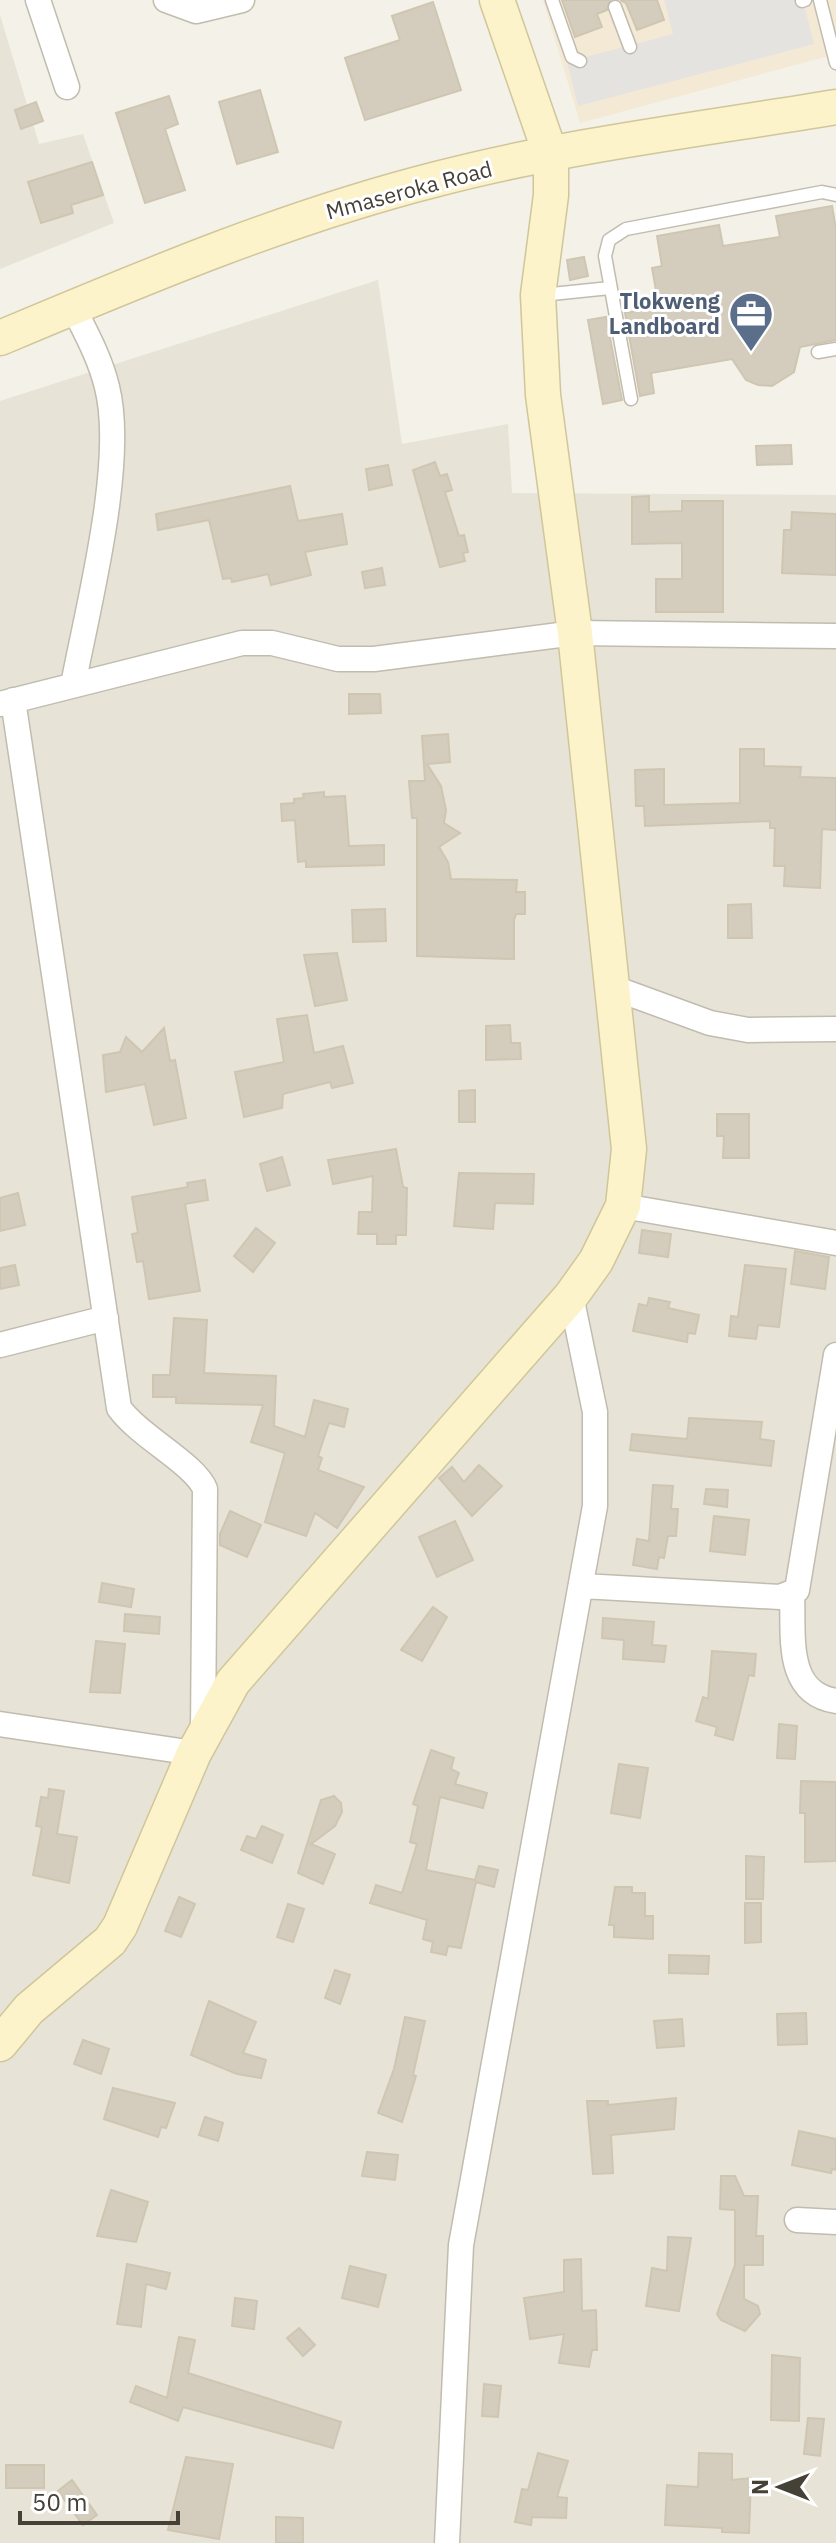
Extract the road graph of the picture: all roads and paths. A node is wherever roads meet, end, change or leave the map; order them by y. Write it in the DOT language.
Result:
graph roads {
  1 [pos="38,0"];
  2 [pos="166,0"];
  3 [pos="242,0"];
  4 [pos="497,0"];
  5 [pos="552,0"];
  6 [pos="820,0"];
  7 [pos="615,7"];
  8 [pos="630,47"];
  9 [pos="580,61"];
  10 [pos="836,63"];
  11 [pos="67,87"];
  12 [pos="836,107"];
  13 [pos="551,156"];
  14 [pos="836,195"];
  15 [pos="610,288"];
  16 [pos="538,295"];
  17 [pos="73,307"];
  18 [pos="0,338"];
  19 [pos="836,349"];
  20 [pos="818,352"];
  21 [pos="631,399"];
  22 [pos="575,633"];
  23 [pos="836,636"];
  24 [pos="73,685"];
  25 [pos="6,702"];
  26 [pos="614,988"];
  27 [pos="836,1029"];
  28 [pos="623,1206"];
  29 [pos="836,1243"];
  30 [pos="571,1296"];
  31 [pos="106,1318"];
  32 [pos="0,1345"];
  33 [pos="836,1355"];
  34 [pos="582,1586"];
  35 [pos="792,1594"];
  36 [pos="836,1701"];
  37 [pos="0,1724"];
  38 [pos="198,1745"];
  39 [pos="0,2044"];
  40 [pos="797,2220"];
  41 [pos="836,2222"];
  42 [pos="447,2543"];
  1 -- 11 [label="street"];
  2 -- 3 [label="street"];
  4 -- 13 [label="street"];
  5 -- 9 [label="lane"];
  6 -- 10 [label="lane"];
  7 -- 8 [label="lane"];
  12 -- 13 [label="street, Mmaseroka Road"];
  13 -- 16 [label="street"];
  13 -- 17 [label="street, Mmaseroka Road"];
  14 -- 15 [label="lane"];
  15 -- 16 [label="lane"];
  15 -- 21 [label="lane"];
  16 -- 22 [label="street"];
  17 -- 18 [label="street, Mmaseroka Road"];
  17 -- 24 [label="street"];
  19 -- 20 [label="lane"];
  22 -- 23 [label="street"];
  22 -- 24 [label="street"];
  22 -- 26 [label="street"];
  24 -- 25 [label="street"];
  25 -- 31 [label="street"];
  26 -- 27 [label="street"];
  26 -- 28 [label="street"];
  28 -- 29 [label="street"];
  28 -- 30 [label="street"];
  30 -- 34 [label="street"];
  30 -- 38 [label="street"];
  31 -- 32 [label="street"];
  31 -- 38 [label="street"];
  33 -- 35 [label="street"];
  34 -- 35 [label="street"];
  34 -- 42 [label="street"];
  35 -- 36 [label="street"];
  37 -- 38 [label="street"];
  38 -- 39 [label="street"];
  40 -- 41 [label="street"];
}
